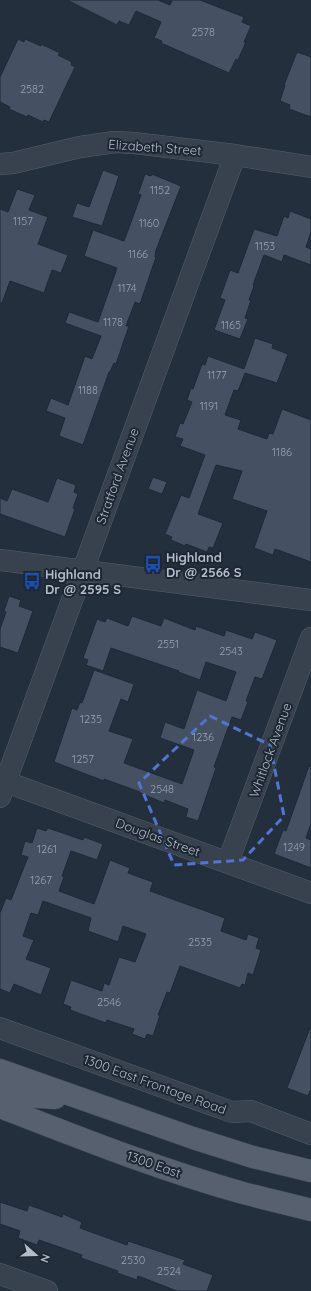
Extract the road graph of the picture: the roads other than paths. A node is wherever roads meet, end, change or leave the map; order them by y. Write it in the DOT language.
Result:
graph roads {
  1 [pos="235,155"];
  2 [pos="0,164"];
  3 [pos="311,167"];
  4 [pos="0,560"];
  5 [pos="83,571"];
  6 [pos="311,600"];
  7 [pos="311,638"];
  8 [pos="3,790"];
  9 [pos="228,862"];
  10 [pos="311,892"];
  11 [pos="0,1028"];
  12 [pos="0,1070"];
  13 [pos="0,1087"];
  14 [pos="86,1101"];
  15 [pos="0,1108"];
  16 [pos="311,1134"];
  17 [pos="311,1171"];
  18 [pos="311,1210"];
  19 [pos="0,1274"];
  20 [pos="47,1291"];
  1 -- 2 [label="street, Elizabeth Street"];
  1 -- 3 [label="street, Elizabeth Street"];
  1 -- 5 [label="street, Stratford Avenue"];
  4 -- 5 [label="street"];
  5 -- 6 [label="street"];
  5 -- 8 [label="street, Stratford Avenue"];
  7 -- 9 [label="street, Whitlock Avenue"];
  8 -- 9 [label="street, Douglas Street"];
  9 -- 10 [label="street, Douglas Street"];
  11 -- 16 [label="street, 1300 East Frontage Road"];
  12 -- 14 [label="main road"];
  13 -- 14 [label="main road"];
  14 -- 17 [label="main road"];
  15 -- 18 [label="main road, 1300 East"];
  19 -- 20 [label="street"];
}
